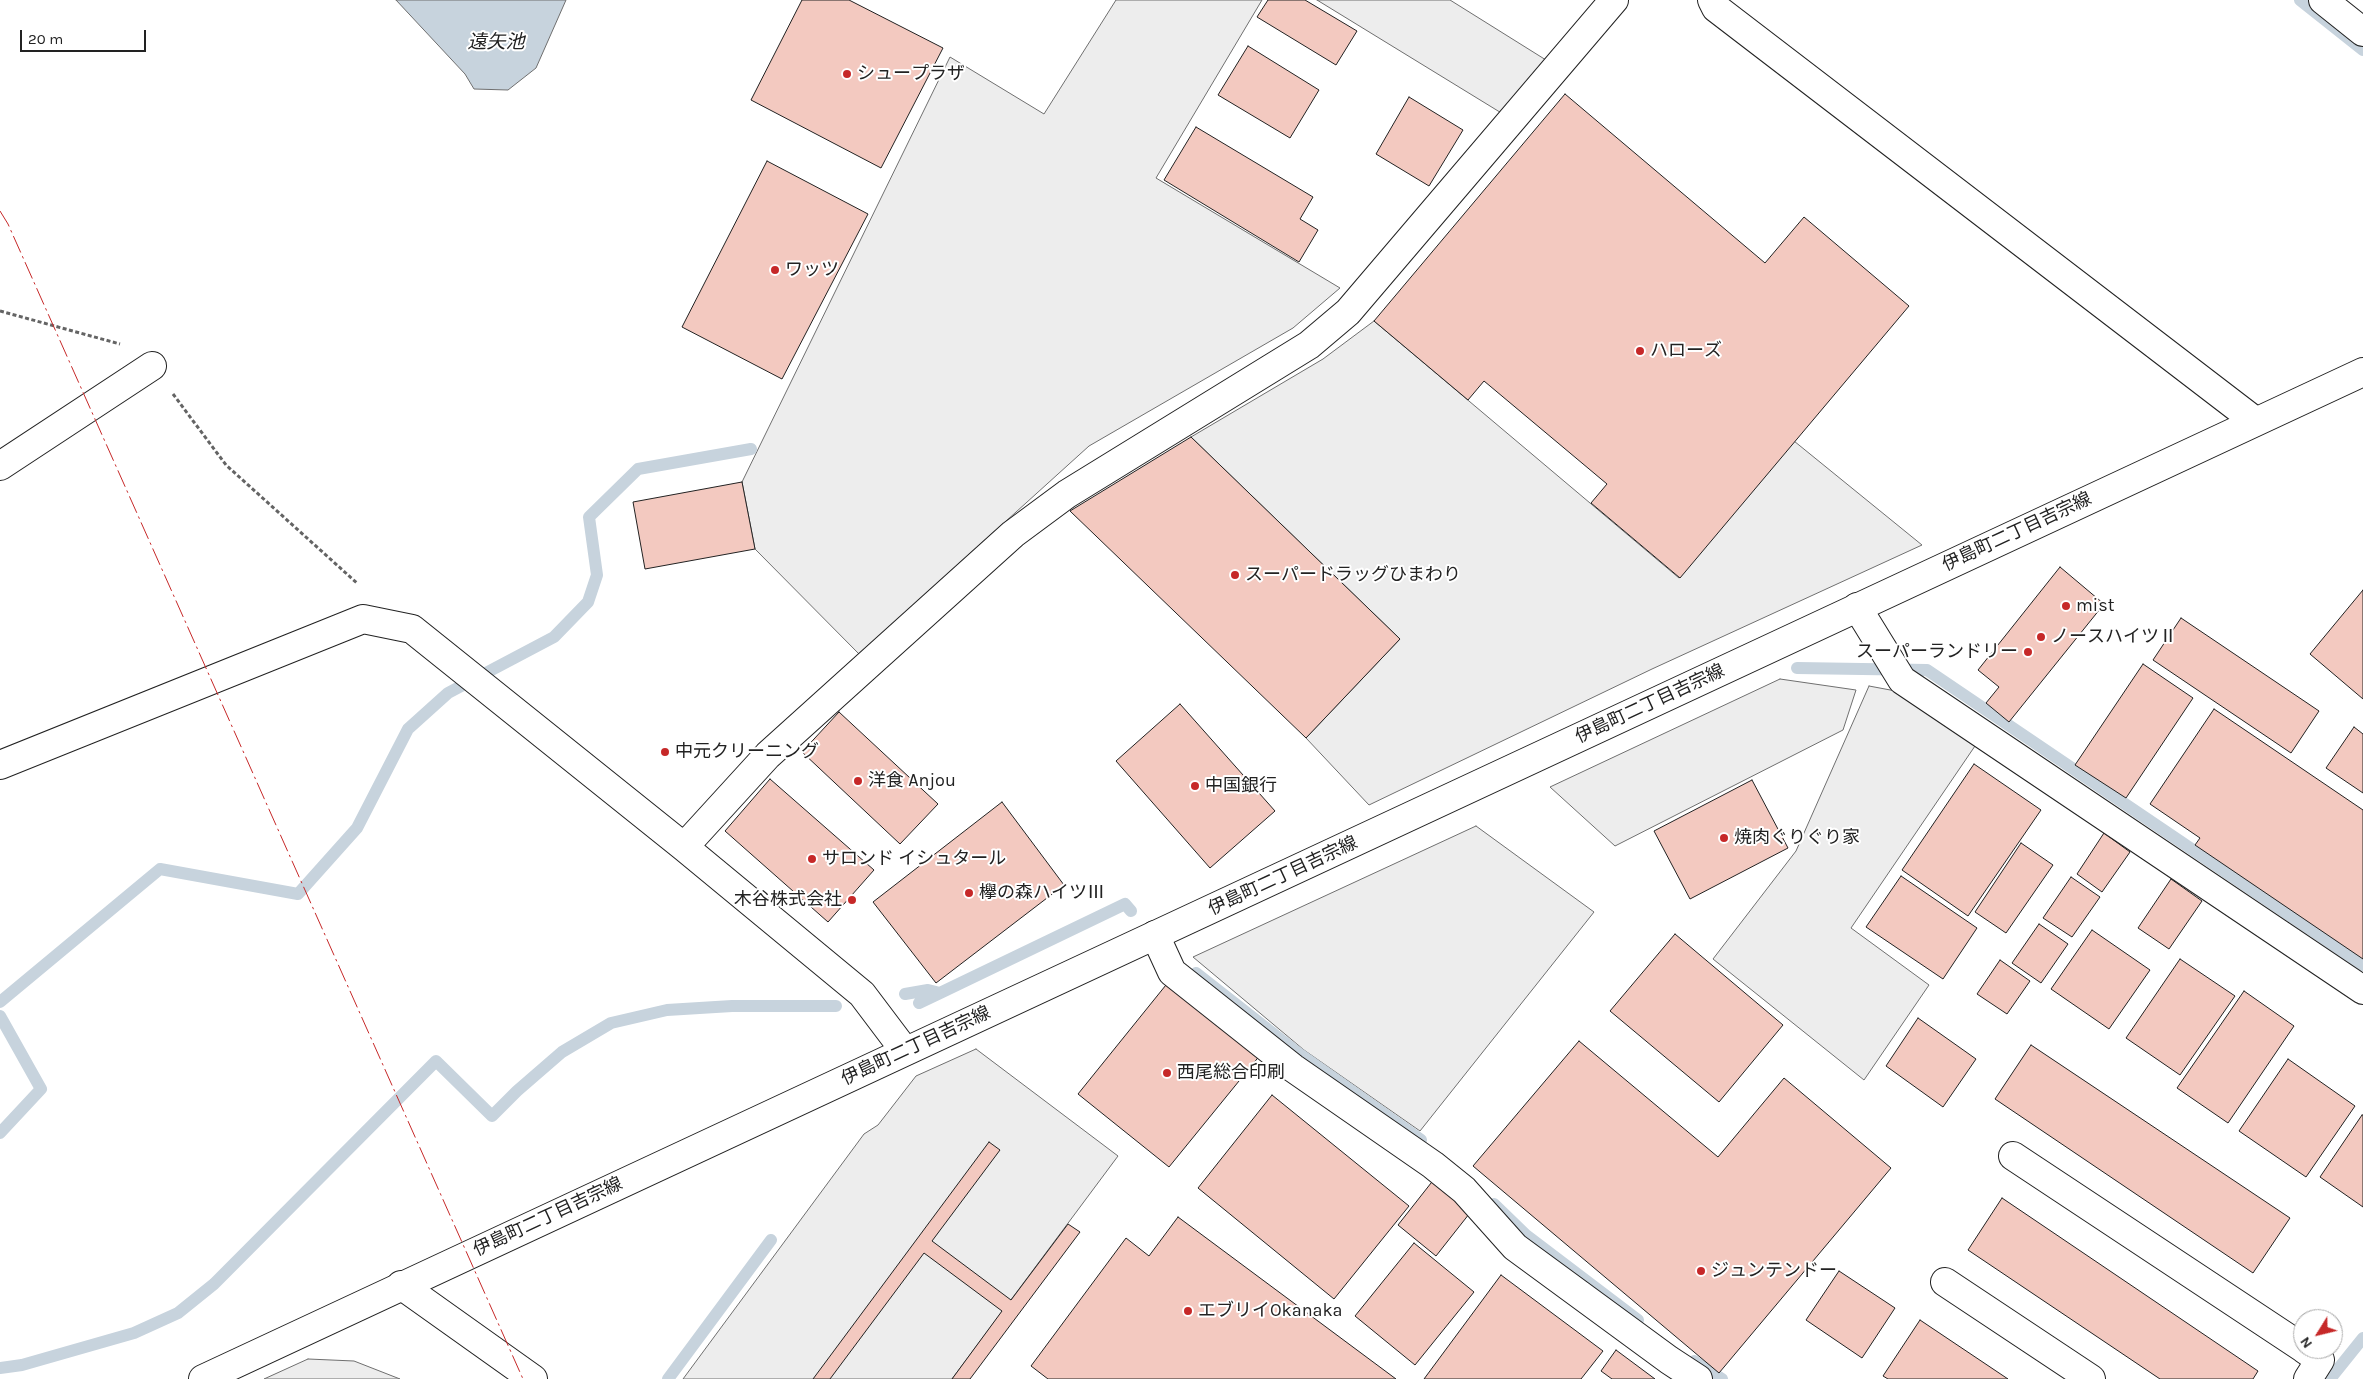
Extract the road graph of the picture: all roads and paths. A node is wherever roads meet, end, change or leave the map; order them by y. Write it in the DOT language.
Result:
graph roads {
  1 [pos="1614,0"];
  2 [pos="1712,0"];
  3 [pos="2323,0"];
  4 [pos="2363,32"];
  5 [pos="152,366"];
  6 [pos="2363,372"];
  7 [pos="2255,421"];
  8 [pos="226,465"];
  9 [pos="0,466"];
  10 [pos="359,585"];
  11 [pos="1857,607"];
  12 [pos="0,765"];
  13 [pos="684,847"];
  14 [pos="1155,935"];
  15 [pos="2363,990"];
  16 [pos="904,1051"];
  17 [pos="2013,1156"];
  18 [pos="1945,1282"];
  19 [pos="402,1285"];
  20 [pos="2293,1342"];
  21 [pos="2319,1359"];
  22 [pos="203,1379"];
  23 [pos="533,1379"];
  24 [pos="1698,1379"];
  25 [pos="2091,1379"];
  26 [pos="2308,1379"];
  1 -- 13 [label="street"];
  2 -- 7 [label="street"];
  3 -- 4 [label="street"];
  5 -- 9 [label="street"];
  6 -- 7 [label="street, 伊島町二丁目吉宗線"];
  7 -- 11 [label="street, 伊島町二丁目吉宗線"];
  8 -- 10 [label="path"];
  11 -- 14 [label="street, 伊島町二丁目吉宗線"];
  11 -- 15 [label="street"];
  12 -- 13 [label="street"];
  13 -- 16 [label="street"];
  14 -- 16 [label="street, 伊島町二丁目吉宗線"];
  14 -- 24 [label="street"];
  16 -- 19 [label="street, 伊島町二丁目吉宗線"];
  17 -- 20 [label="street"];
  18 -- 25 [label="street"];
  19 -- 22 [label="street, 伊島町二丁目吉宗線"];
  19 -- 23 [label="street"];
  21 -- 26 [label="street"];
}
